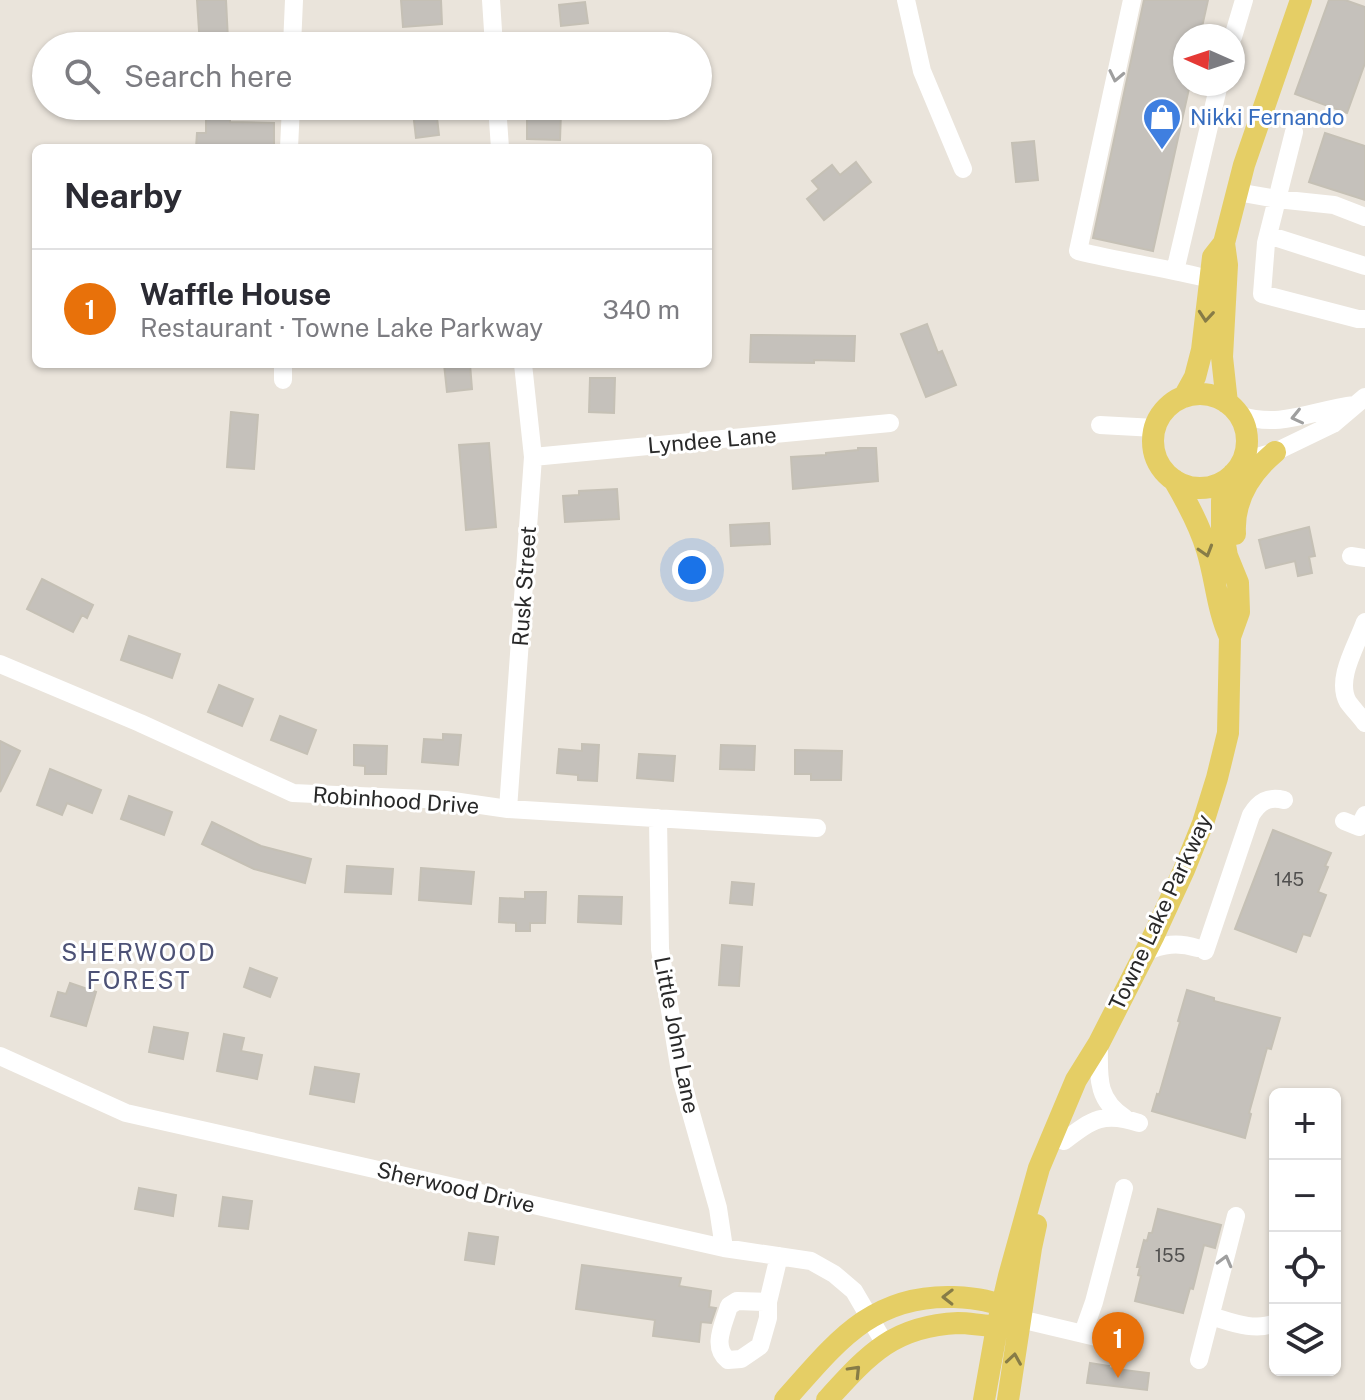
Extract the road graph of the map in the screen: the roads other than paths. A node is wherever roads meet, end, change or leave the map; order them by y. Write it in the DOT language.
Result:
graph roads {
  1 [pos="294,0"];
  2 [pos="491,0"];
  3 [pos="906,0"];
  4 [pos="1132,0"];
  5 [pos="1244,0"];
  6 [pos="1301,0"];
  7 [pos="1237,24"];
  8 [pos="293,32"];
  9 [pos="493,32"];
  10 [pos="1216,96"];
  11 [pos="290,120"];
  12 [pos="498,120"];
  13 [pos="1294,132"];
  14 [pos="289,144"];
  15 [pos="500,144"];
  16 [pos="963,169"];
  17 [pos="1237,192"];
  18 [pos="1277,199"];
  19 [pos="1365,217"];
  20 [pos="1268,235"];
  21 [pos="1224,243"];
  22 [pos="1365,266"];
  23 [pos="1175,271"];
  24 [pos="1210,279"];
  25 [pos="1365,319"];
  26 [pos="523,368"];
  27 [pos="1184,397"];
  28 [pos="1360,401"];
  29 [pos="1233,409"];
  30 [pos="890,423"];
  31 [pos="1100,425"];
  32 [pos="1155,428"];
  33 [pos="1275,452"];
  34 [pos="533,457"];
  35 [pos="1238,468"];
  36 [pos="1174,480"];
  37 [pos="1238,583"];
  38 [pos="1365,622"];
  39 [pos="1230,637"];
  40 [pos="0,664"];
  41 [pos="1365,723"];
  42 [pos="1284,800"];
  43 [pos="508,809"];
  44 [pos="1365,815"];
  45 [pos="658,818"];
  46 [pos="1344,821"];
  47 [pos="817,828"];
  48 [pos="1164,913"];
  49 [pos="1195,948"];
  50 [pos="1145,952"];
  51 [pos="1099,1043"];
  52 [pos="0,1056"];
  53 [pos="1064,1141"];
  54 [pos="1124,1188"];
  55 [pos="1236,1216"];
  56 [pos="724,1248"];
  57 [pos="779,1256"];
  58 [pos="768,1302"];
  59 [pos="1002,1304"];
  60 [pos="1211,1316"];
  61 [pos="869,1317"];
  62 [pos="1020,1319"];
  63 [pos="1269,1324"];
  64 [pos="939,1325"];
  65 [pos="997,1327"];
  66 [pos="1083,1333"];
  67 [pos="1113,1341"];
  68 [pos="885,1344"];
  69 [pos="1199,1360"];
  70 [pos="989,1368"];
  71 [pos="785,1400"];
  72 [pos="827,1400"];
  73 [pos="984,1400"];
  74 [pos="1008,1400"];
  1 -- 8 [label="street"];
  2 -- 9 [label="street"];
  3 -- 16 [label="street"];
  4 -- 23 [label="street, one-way"];
  5 -- 7 [label="street"];
  6 -- 17 [label="main road"];
  10 -- 23 [label="street"];
  11 -- 14 [label="street"];
  12 -- 15 [label="street"];
  13 -- 18 [label="street"];
  17 -- 18 [label="street"];
  17 -- 21 [label="main road"];
  18 -- 19 [label="street"];
  18 -- 20 [label="street"];
  20 -- 22 [label="street"];
  20 -- 25 [label="street"];
  21 -- 24 [label="main road"];
  21 -- 29 [label="main road"];
  23 -- 24 [label="street"];
  24 -- 27 [label="main road, one-way"];
  26 -- 34 [label="street, Rusk Street"];
  27 -- 29 [label="main road"];
  27 -- 32 [label="main road"];
  28 -- 29 [label="street, one-way"];
  28 -- 33 [label="street"];
  29 -- 35 [label="main road"];
  30 -- 34 [label="street, Lyndee Lane"];
  31 -- 32 [label="street"];
  32 -- 36 [label="main road"];
  33 -- 35 [label="street"];
  33 -- 37 [label="main road"];
  34 -- 43 [label="street, Rusk Street"];
  35 -- 36 [label="main road"];
  35 -- 37 [label="main road, Towne Lake Parkway"];
  36 -- 39 [label="main road, Towne Lake Parkway, one-way"];
  37 -- 39 [label="main road, Towne Lake Parkway"];
  38 -- 41 [label="street"];
  39 -- 48 [label="main road, Towne Lake Parkway"];
  40 -- 43 [label="street, Robinhood Drive"];
  42 -- 49 [label="street"];
  43 -- 45 [label="street, Robinhood Drive"];
  44 -- 46 [label="street"];
  45 -- 47 [label="street, Robinhood Drive"];
  45 -- 56 [label="street, Little John Lane"];
  48 -- 49 [label="street"];
  48 -- 50 [label="main road, Towne Lake Parkway"];
  49 -- 50 [label="street"];
  50 -- 51 [label="main road, Towne Lake Parkway"];
  51 -- 53 [label="main road, Towne Lake Parkway"];
  51 -- 53 [label="street"];
  51 -- 59 [label="main road, Towne Lake Parkway"];
  52 -- 56 [label="street, Sherwood Drive"];
  53 -- 62 [label="main road, Towne Lake Parkway"];
  54 -- 66 [label="street"];
  60 -- 55 [label="street, one-way"];
  56 -- 57 [label="street, Sherwood Drive"];
  57 -- 58 [label="street"];
  57 -- 61 [label="street, Sherwood Drive"];
  59 -- 61 [label="main road, one-way"];
  59 -- 62 [label="main road"];
  59 -- 65 [label="main road, Towne Lake Parkway"];
  60 -- 63 [label="street"];
  60 -- 69 [label="street"];
  61 -- 68 [label="street, Sherwood Drive"];
  61 -- 71 [label="main road"];
  62 -- 65 [label="main road"];
  62 -- 66 [label="street"];
  74 -- 62 [label="main road, Towne Lake Parkway, one-way"];
  64 -- 65 [label="main road"];
  64 -- 68 [label="main road"];
  64 -- 70 [label="main road"];
  65 -- 70 [label="main road, Towne Lake Parkway"];
  66 -- 67 [label="street"];
  72 -- 68 [label="main road, one-way"];
  70 -- 73 [label="main road, Towne Lake Parkway"];
}
